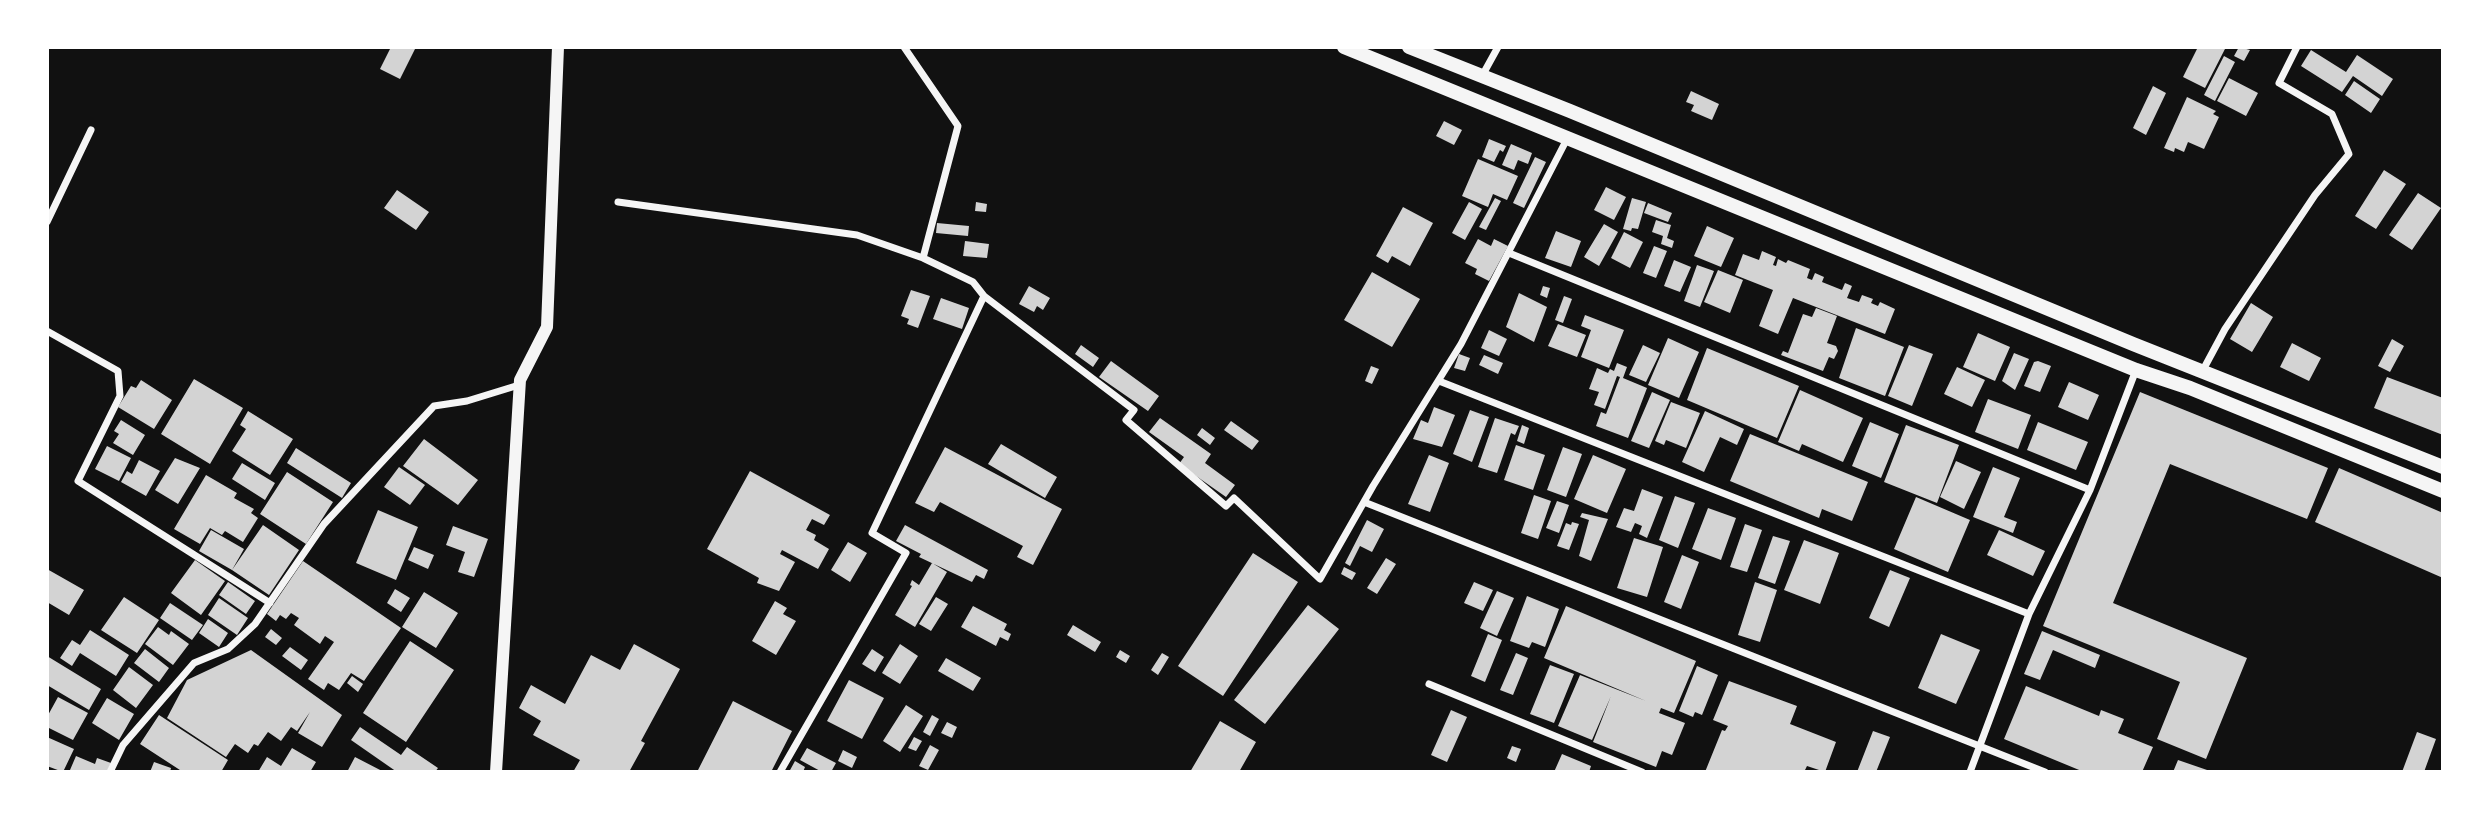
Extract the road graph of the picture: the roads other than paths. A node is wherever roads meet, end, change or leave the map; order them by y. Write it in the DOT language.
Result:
graph roads {
  1 [pos="558,47"];
  2 [pos="904,47"];
  3 [pos="1344,47"];
  4 [pos="1409,47"];
  5 [pos="1498,47"];
  6 [pos="2297,47"];
  7 [pos="1481,76"];
  8 [pos="91,130"];
  9 [pos="1568,137"];
  10 [pos="618,202"];
  11 [pos="47,222"];
  12 [pos="1509,253"];
  13 [pos="923,258"];
  14 [pos="984,296"];
  15 [pos="47,331"];
  16 [pos="2136,370"];
  17 [pos="2203,370"];
  18 [pos="1439,382"];
  19 [pos="519,385"];
  20 [pos="2443,467"];
  21 [pos="2090,489"];
  22 [pos="2443,491"];
  23 [pos="1364,502"];
  24 [pos="270,603"];
  25 [pos="2029,614"];
  26 [pos="1429,684"];
  27 [pos="1982,744"];
  28 [pos="110,772"];
  29 [pos="496,772"];
  30 [pos="780,772"];
  31 [pos="1642,772"];
  32 [pos="1970,772"];
  33 [pos="2045,772"];
  1 -- 19 [label="street"];
  2 -- 13 [label="street"];
  3 -- 9 [label="main road"];
  4 -- 7 [label="main road"];
  5 -- 7 [label="street"];
  6 -- 17 [label="street"];
  7 -- 17 [label="main road"];
  8 -- 11 [label="street"];
  9 -- 12 [label="street"];
  9 -- 16 [label="main road"];
  10 -- 13 [label="street"];
  12 -- 18 [label="street"];
  12 -- 21 [label="street"];
  13 -- 14 [label="street"];
  14 -- 23 [label="street"];
  14 -- 30 [label="street"];
  15 -- 24 [label="street"];
  16 -- 21 [label="street"];
  16 -- 22 [label="main road"];
  17 -- 20 [label="main road"];
  18 -- 23 [label="street"];
  18 -- 25 [label="street"];
  19 -- 24 [label="street"];
  19 -- 29 [label="street"];
  21 -- 25 [label="street"];
  23 -- 27 [label="street"];
  24 -- 28 [label="street"];
  25 -- 27 [label="street"];
  26 -- 31 [label="street"];
  27 -- 32 [label="street"];
  27 -- 33 [label="street"];
}
